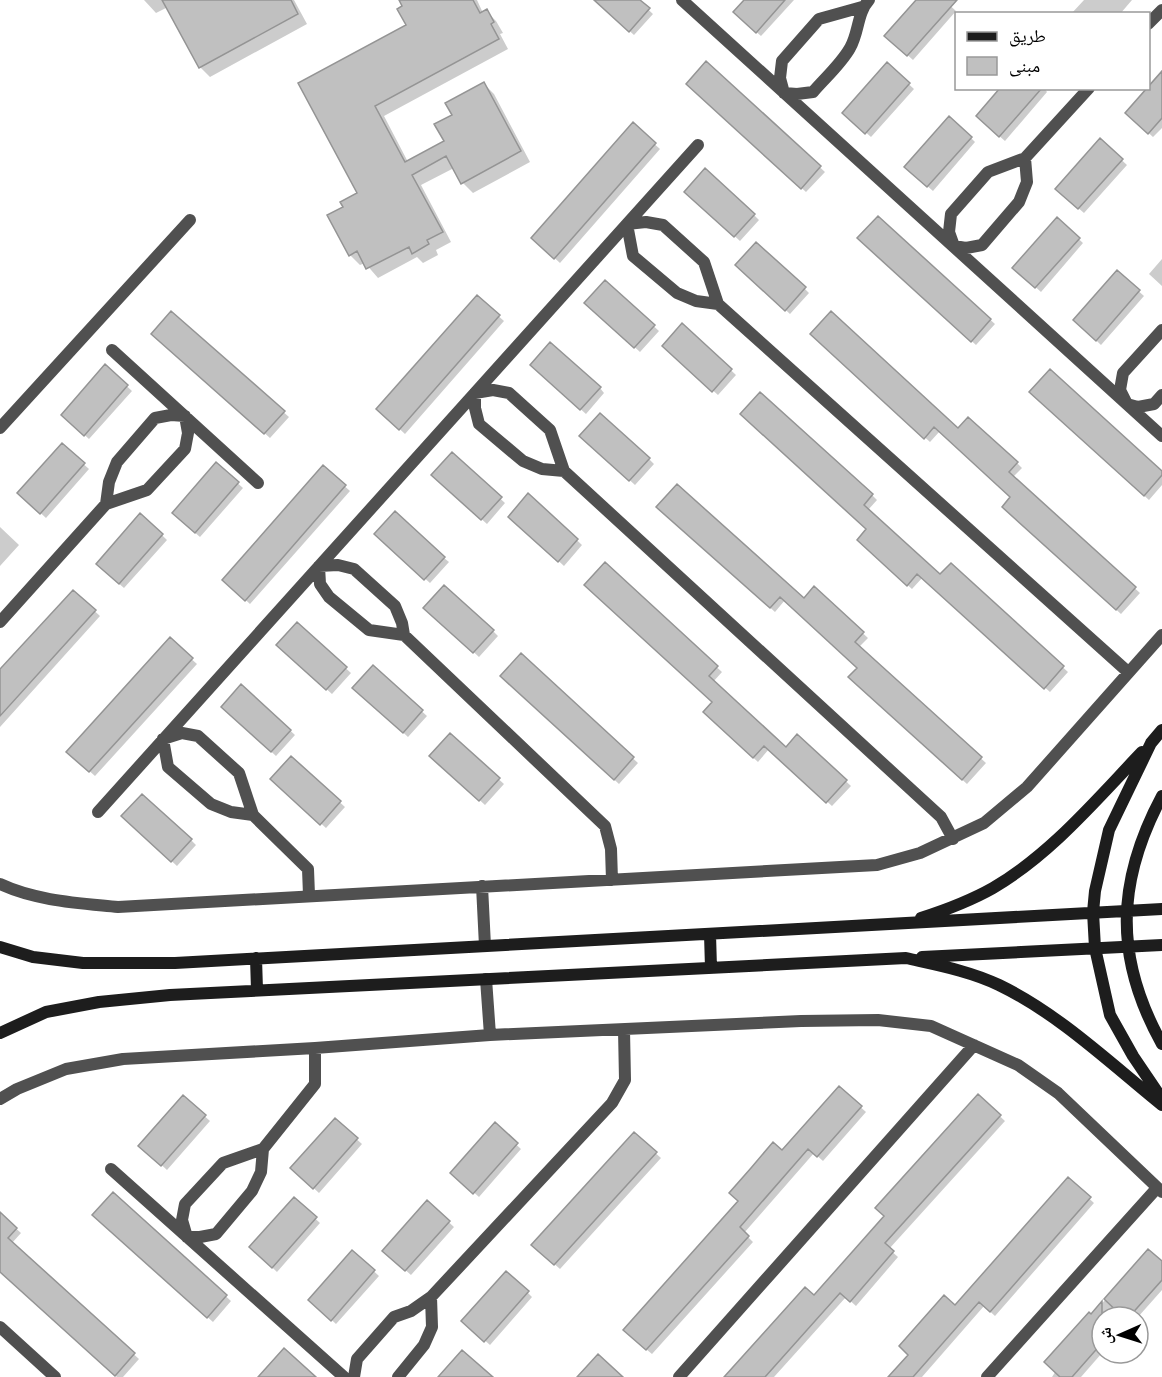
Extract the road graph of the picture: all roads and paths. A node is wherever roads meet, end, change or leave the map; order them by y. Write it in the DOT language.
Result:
graph roads {
  1 [pos="682,0"];
  2 [pos="865,4"];
  3 [pos="1162,10"];
  4 [pos="1150,23"];
  5 [pos="1087,90"];
  6 [pos="784,93"];
  7 [pos="698,145"];
  8 [pos="1025,158"];
  9 [pos="190,220"];
  10 [pos="627,224"];
  11 [pos="954,246"];
  12 [pos="718,304"];
  13 [pos="1162,330"];
  14 [pos="112,350"];
  15 [pos="475,393"];
  16 [pos="1162,395"];
  17 [pos="1127,404"];
  18 [pos="185,416"];
  19 [pos="0,428"];
  20 [pos="1162,435"];
  21 [pos="564,471"];
  22 [pos="258,483"];
  23 [pos="106,504"];
  24 [pos="319,566"];
  25 [pos="0,622"];
  26 [pos="404,635"];
  27 [pos="1162,635"];
  28 [pos="1128,672"];
  29 [pos="1162,730"];
  30 [pos="163,739"];
  31 [pos="1151,743"];
  32 [pos="1162,796"];
  33 [pos="98,812"];
  34 [pos="253,814"];
  35 [pos="953,839"];
  36 [pos="612,880"];
  37 [pos="0,884"];
  38 [pos="482,886"];
  39 [pos="309,895"];
  40 [pos="1162,909"];
  41 [pos="1126,911"];
  42 [pos="1093,912"];
  43 [pos="906,923"];
  44 [pos="710,934"];
  45 [pos="1162,945"];
  46 [pos="485,946"];
  47 [pos="1128,946"];
  48 [pos="0,947"];
  49 [pos="1095,948"];
  50 [pos="256,958"];
  51 [pos="906,958"];
  52 [pos="711,968"];
  53 [pos="486,979"];
  54 [pos="257,990"];
  55 [pos="624,1030"];
  56 [pos="0,1033"];
  57 [pos="489,1035"];
  58 [pos="1162,1044"];
  59 [pos="974,1045"];
  60 [pos="315,1048"];
  61 [pos="0,1099"];
  62 [pos="1162,1099"];
  63 [pos="1162,1105"];
  64 [pos="263,1149"];
  65 [pos="111,1169"];
  66 [pos="1160,1190"];
  67 [pos="187,1237"];
  68 [pos="431,1297"];
  69 [pos="0,1327"];
  70 [pos="55,1377"];
  71 [pos="344,1377"];
  72 [pos="354,1377"];
  73 [pos="398,1377"];
  74 [pos="679,1377"];
  75 [pos="987,1377"];
  1 -- 6 [label="street"];
  2 -- 6 [label="street"];
  2 -- 6 [label="street"];
  3 -- 4 [label="street"];
  5 -- 8 [label="street"];
  6 -- 11 [label="street"];
  7 -- 10 [label="street"];
  8 -- 11 [label="street"];
  8 -- 11 [label="street"];
  9 -- 19 [label="street"];
  10 -- 12 [label="street"];
  10 -- 12 [label="street"];
  10 -- 15 [label="street"];
  11 -- 17 [label="street"];
  12 -- 28 [label="street"];
  13 -- 17 [label="street"];
  14 -- 18 [label="street"];
  15 -- 21 [label="street"];
  15 -- 21 [label="street"];
  15 -- 24 [label="street"];
  16 -- 17 [label="street"];
  17 -- 20 [label="street"];
  18 -- 22 [label="street"];
  18 -- 23 [label="street"];
  18 -- 23 [label="street"];
  21 -- 35 [label="street"];
  23 -- 25 [label="street"];
  24 -- 26 [label="street"];
  24 -- 26 [label="street"];
  24 -- 30 [label="street"];
  26 -- 36 [label="street"];
  27 -- 28 [label="street"];
  28 -- 35 [label="street"];
  29 -- 31 [label="main road"];
  30 -- 33 [label="street"];
  30 -- 34 [label="street"];
  30 -- 34 [label="street"];
  31 -- 42 [label="main road"];
  31 -- 43 [label="main road"];
  32 -- 41 [label="main road"];
  34 -- 39 [label="street"];
  35 -- 36 [label="street"];
  36 -- 38 [label="street"];
  37 -- 39 [label="street"];
  38 -- 39 [label="street"];
  38 -- 46 [label="street"];
  40 -- 41 [label="main road"];
  41 -- 42 [label="main road"];
  41 -- 47 [label="main road"];
  42 -- 43 [label="main road"];
  42 -- 49 [label="main road"];
  43 -- 44 [label="main road"];
  44 -- 46 [label="main road"];
  44 -- 52 [label="main road"];
  45 -- 47 [label="main road"];
  46 -- 50 [label="main road"];
  47 -- 49 [label="main road"];
  47 -- 58 [label="main road"];
  48 -- 50 [label="main road"];
  49 -- 51 [label="main road"];
  49 -- 62 [label="main road"];
  50 -- 54 [label="main road"];
  51 -- 52 [label="main road"];
  51 -- 63 [label="main road"];
  52 -- 53 [label="main road"];
  53 -- 54 [label="main road"];
  53 -- 57 [label="street"];
  54 -- 56 [label="main road"];
  55 -- 57 [label="street"];
  55 -- 59 [label="street"];
  55 -- 68 [label="street"];
  57 -- 60 [label="street"];
  59 -- 66 [label="street"];
  59 -- 74 [label="street"];
  60 -- 61 [label="street"];
  60 -- 64 [label="street"];
  64 -- 67 [label="street"];
  64 -- 67 [label="street"];
  65 -- 67 [label="street"];
  66 -- 75 [label="street"];
  67 -- 71 [label="street"];
  68 -- 72 [label="street"];
  68 -- 73 [label="street"];
  69 -- 70 [label="street"];
}
